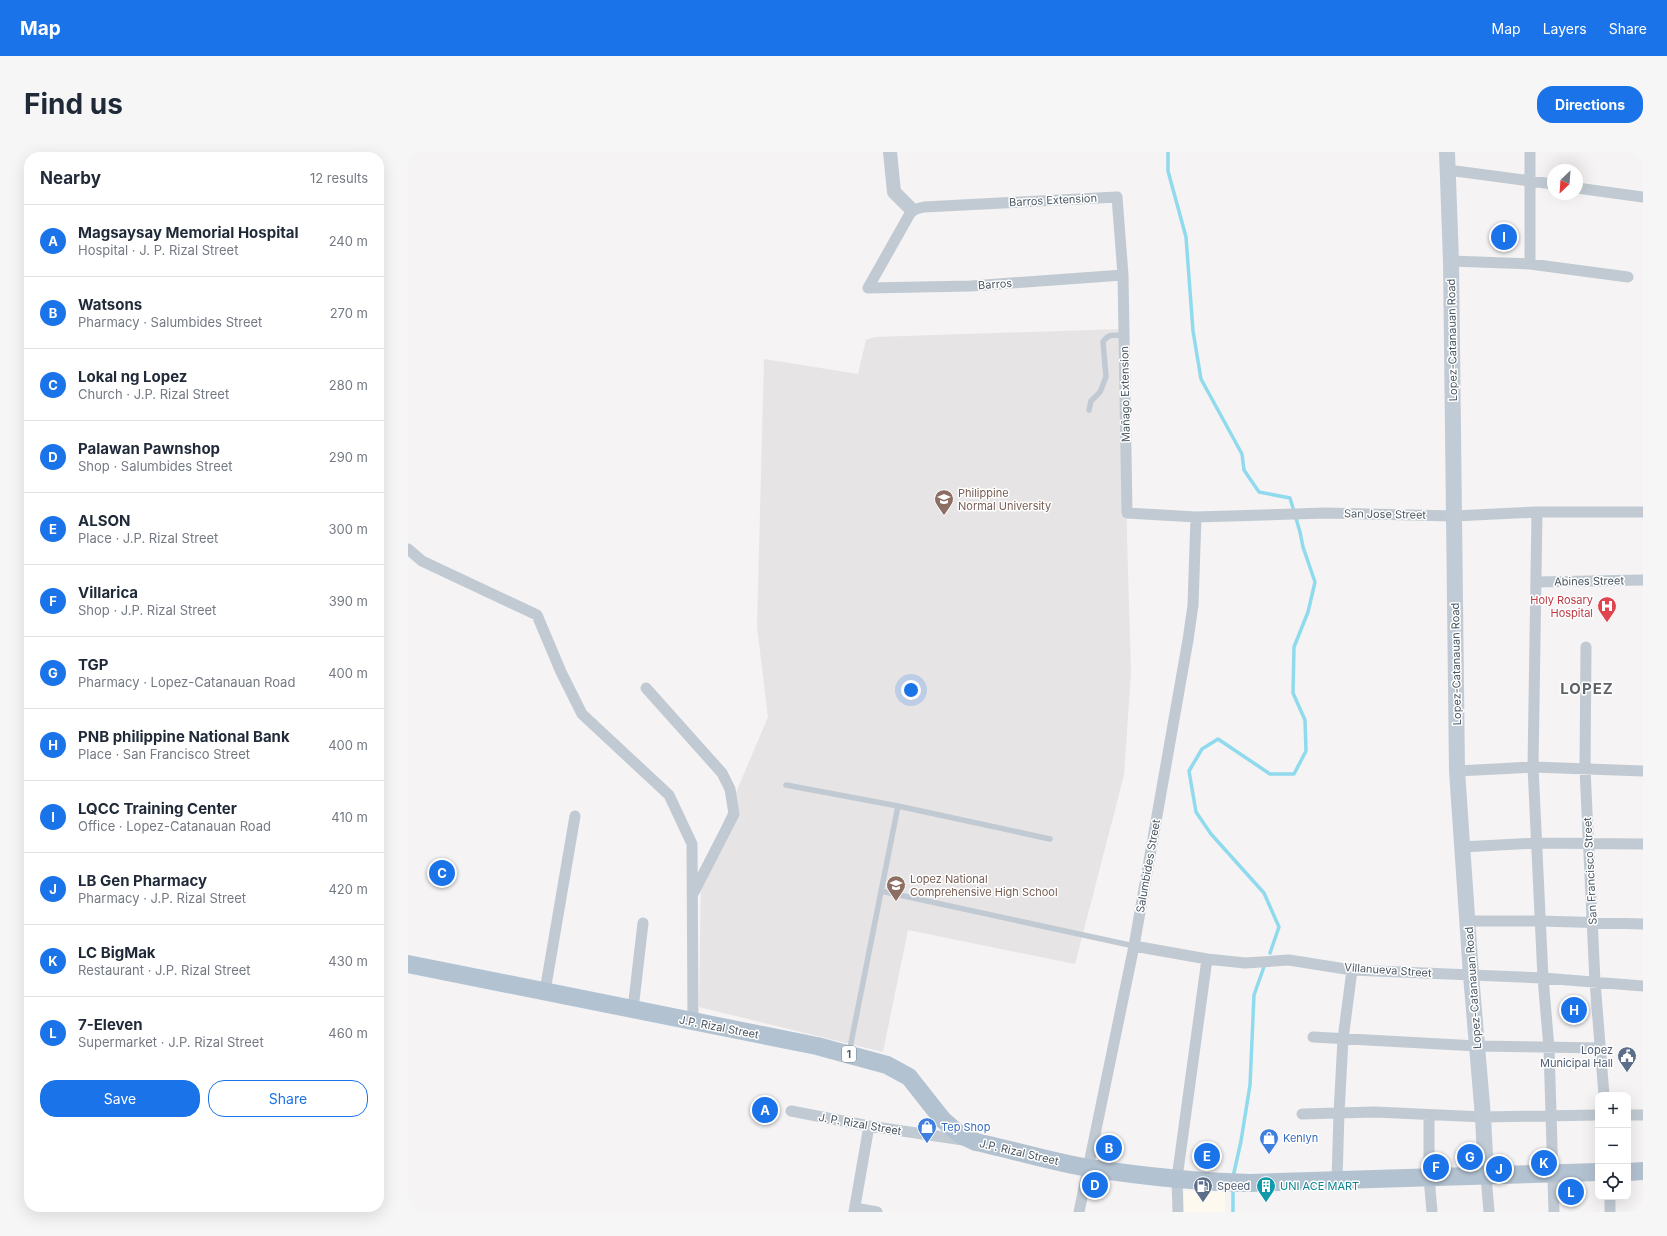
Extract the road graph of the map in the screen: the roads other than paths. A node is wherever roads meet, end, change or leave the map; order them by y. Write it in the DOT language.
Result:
graph roads {
  1 [pos="890,152"];
  2 [pos="1447,152"];
  3 [pos="1530,152"];
  4 [pos="1448,170"];
  5 [pos="1530,181"];
  6 [pos="1547,183"];
  7 [pos="1583,189"];
  8 [pos="1643,197"];
  9 [pos="912,210"];
  10 [pos="1451,261"];
  11 [pos="1530,264"];
  12 [pos="1123,275"];
  13 [pos="1628,278"];
  14 [pos="1124,336"];
  15 [pos="1089,410"];
  16 [pos="1537,512"];
  17 [pos="1643,512"];
  18 [pos="1127,513"];
  19 [pos="1454,516"];
  20 [pos="1196,517"];
  21 [pos="408,550"];
  22 [pos="1643,580"];
  23 [pos="1536,582"];
  24 [pos="1586,647"];
  25 [pos="646,688"];
  26 [pos="1533,767"];
  27 [pos="1585,769"];
  28 [pos="1457,771"];
  29 [pos="1643,771"];
  30 [pos="786,785"];
  31 [pos="898,806"];
  32 [pos="575,816"];
  33 [pos="1050,839"];
  34 [pos="1536,843"];
  35 [pos="1589,844"];
  36 [pos="1643,844"];
  37 [pos="1462,847"];
  38 [pos="881,891"];
  39 [pos="692,894"];
  40 [pos="1467,921"];
  41 [pos="1540,921"];
  42 [pos="643,923"];
  43 [pos="1592,923"];
  44 [pos="1643,924"];
  45 [pos="1134,946"];
  46 [pos="1207,959"];
  47 [pos="408,964"];
  48 [pos="1352,970"];
  49 [pos="1471,975"];
  50 [pos="1543,978"];
  51 [pos="1595,982"];
  52 [pos="1643,986"];
  53 [pos="545,991"];
  54 [pos="633,1009"];
  55 [pos="693,1021"];
  56 [pos="1313,1037"];
  57 [pos="1343,1039"];
  58 [pos="1477,1046"];
  59 [pos="1549,1048"];
  60 [pos="1601,1048"];
  61 [pos="849,1054"];
  62 [pos="1604,1092"];
  63 [pos="791,1111"];
  64 [pos="1339,1113"];
  65 [pos="1302,1114"];
  66 [pos="1428,1115"];
  67 [pos="1595,1115"];
  68 [pos="1631,1115"];
  69 [pos="1643,1115"];
  70 [pos="1552,1116"];
  71 [pos="1483,1117"];
  72 [pos="869,1126"];
  73 [pos="976,1142"];
  74 [pos="1088,1168"];
  75 [pos="1643,1171"];
  76 [pos="1595,1172"];
  77 [pos="1631,1172"];
  78 [pos="1553,1173"];
  79 [pos="1486,1176"];
  80 [pos="1430,1177"];
  81 [pos="1177,1178"];
  82 [pos="1337,1180"];
  83 [pos="1610,1200"];
  84 [pos="855,1210"];
  85 [pos="876,1212"];
  86 [pos="1079,1212"];
  87 [pos="1178,1212"];
  88 [pos="1432,1212"];
  89 [pos="1489,1212"];
  90 [pos="1554,1212"];
  91 [pos="1610,1212"];
  1 -- 9 [label="street"];
  2 -- 4 [label="main road, Lopez-Catanauan Road"];
  3 -- 5 [label="street"];
  4 -- 5 [label="street"];
  4 -- 10 [label="main road, Lopez-Catanauan Road"];
  5 -- 6 [label="street"];
  5 -- 11 [label="street"];
  7 -- 8 [label="street"];
  9 -- 12 [label="street, Barros Extension"];
  9 -- 12 [label="street, Barros"];
  10 -- 11 [label="street"];
  10 -- 19 [label="main road, Lopez-Catanauan Road"];
  11 -- 13 [label="street"];
  12 -- 14 [label="street, Mañago Extension"];
  14 -- 15 [label="lane"];
  14 -- 18 [label="street, Mañago Extension"];
  16 -- 17 [label="street, San Jose Street"];
  16 -- 19 [label="street, San Jose Street"];
  16 -- 23 [label="street"];
  18 -- 20 [label="street, San Jose Street"];
  19 -- 20 [label="street, San Jose Street"];
  19 -- 28 [label="main road, Lopez-Catanauan Road"];
  20 -- 45 [label="street, Salumbides Street"];
  21 -- 39 [label="street"];
  22 -- 23 [label="street, Abines Street"];
  23 -- 26 [label="street"];
  24 -- 27 [label="street, San Francisco Street"];
  25 -- 39 [label="street"];
  26 -- 27 [label="street"];
  26 -- 28 [label="street"];
  26 -- 34 [label="street"];
  27 -- 29 [label="street"];
  27 -- 35 [label="street, San Francisco Street"];
  28 -- 37 [label="main road, Lopez-Catanauan Road"];
  30 -- 31 [label="lane"];
  31 -- 33 [label="lane"];
  31 -- 38 [label="lane"];
  32 -- 53 [label="street"];
  34 -- 35 [label="street"];
  34 -- 37 [label="street"];
  34 -- 41 [label="street"];
  35 -- 36 [label="street"];
  35 -- 43 [label="street, San Francisco Street"];
  37 -- 40 [label="main road, Lopez-Catanauan Road"];
  38 -- 45 [label="lane"];
  38 -- 61 [label="lane"];
  39 -- 55 [label="street"];
  40 -- 41 [label="street"];
  40 -- 49 [label="main road, Lopez-Catanauan Road"];
  41 -- 43 [label="street"];
  41 -- 50 [label="street"];
  42 -- 54 [label="street"];
  43 -- 44 [label="street"];
  43 -- 51 [label="street, San Francisco Street"];
  45 -- 46 [label="street, Villanueva Street"];
  45 -- 74 [label="street, Salumbides Street"];
  46 -- 48 [label="street, Villanueva Street"];
  46 -- 81 [label="street"];
  47 -- 53 [label="main road, J.P. Rizal Street / 1"];
  48 -- 49 [label="street, Villanueva Street"];
  48 -- 57 [label="street"];
  49 -- 50 [label="street, Villanueva Street"];
  49 -- 58 [label="main road, Lopez-Catanauan Road"];
  50 -- 51 [label="street, Villanueva Street"];
  50 -- 59 [label="street"];
  51 -- 52 [label="street, Villanueva Street"];
  51 -- 60 [label="street, San Francisco Street"];
  53 -- 54 [label="main road, J.P. Rizal Street / 1"];
  54 -- 55 [label="main road, J.P. Rizal Street / 1"];
  55 -- 61 [label="main road, J.P. Rizal Street / 1"];
  56 -- 57 [label="street"];
  57 -- 58 [label="street"];
  57 -- 64 [label="street"];
  58 -- 59 [label="street"];
  58 -- 71 [label="main road, Lopez-Catanauan Road"];
  59 -- 60 [label="street"];
  59 -- 70 [label="street"];
  60 -- 62 [label="street, San Francisco Street"];
  61 -- 73 [label="main road, J.P. Rizal Street / 1"];
  63 -- 72 [label="street, J. P. Rizal Street"];
  64 -- 65 [label="street"];
  64 -- 66 [label="street"];
  64 -- 82 [label="street"];
  66 -- 71 [label="street"];
  66 -- 80 [label="street"];
  67 -- 70 [label="street"];
  68 -- 69 [label="street"];
  70 -- 71 [label="street"];
  70 -- 78 [label="street"];
  71 -- 79 [label="main road, Lopez-Catanauan Road"];
  72 -- 73 [label="street, J. P. Rizal Street"];
  72 -- 84 [label="street"];
  73 -- 74 [label="main road, J.P. Rizal Street / 1"];
  74 -- 81 [label="main road, J.P. Rizal Street / 1"];
  74 -- 86 [label="street, Salumbides Street"];
  75 -- 77 [label="main road"];
  76 -- 78 [label="main road, J.P. Rizal Street / 1"];
  78 -- 79 [label="main road, J.P. Rizal Street / 1"];
  78 -- 90 [label="street"];
  79 -- 80 [label="main road, J.P. Rizal Street / 1"];
  79 -- 89 [label="street"];
  80 -- 82 [label="main road, J.P. Rizal Street / 1"];
  80 -- 88 [label="street"];
  81 -- 82 [label="main road, J.P. Rizal Street / 1"];
  81 -- 87 [label="street"];
  83 -- 91 [label="street"];
  84 -- 85 [label="street"];
}
